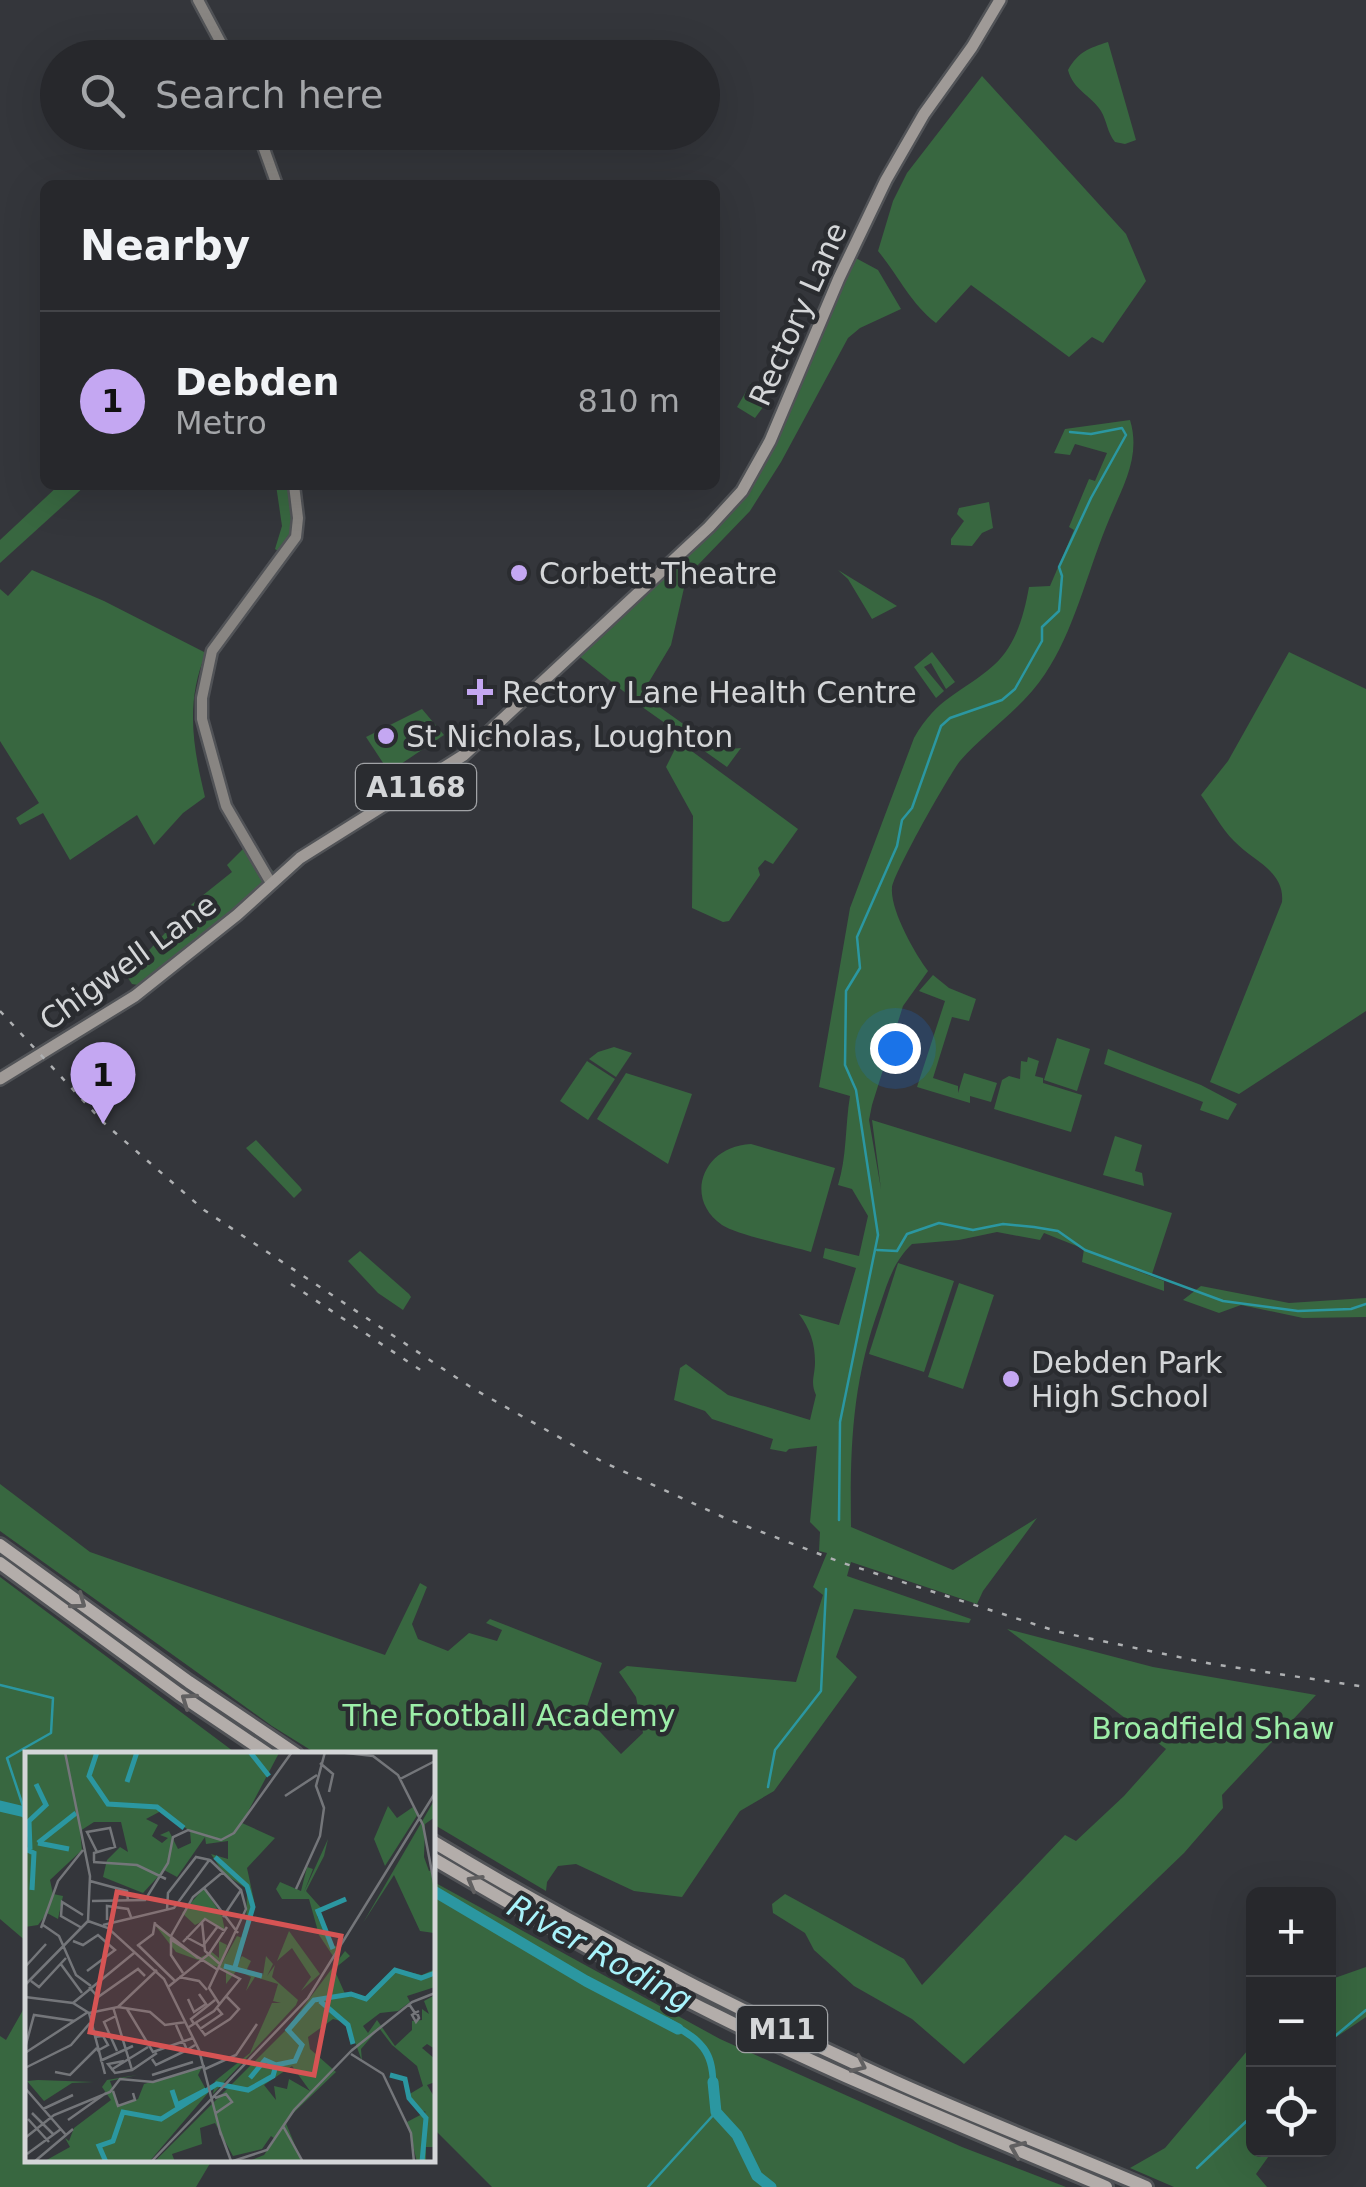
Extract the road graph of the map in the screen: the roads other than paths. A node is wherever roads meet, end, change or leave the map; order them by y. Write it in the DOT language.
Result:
graph roads {
  1 [pos="198,0"];
  2 [pos="1000,0"];
  3 [pos="219,40"];
  4 [pos="264,150"];
  5 [pos="275,180"];
  6 [pos="295,490"];
  7 [pos="275,879"];
  8 [pos="0,1079"];
  9 [pos="0,1545"];
  10 [pos="0,1563"];
  11 [pos="265,1752"];
  12 [pos="293,1752"];
  13 [pos="435,1843"];
  14 [pos="435,1860"];
  15 [pos="1106,2187"];
  16 [pos="1146,2187"];
  1 -- 3 [label="street"];
  2 -- 7 [label="main road, Rectory Lane / A1168"];
  4 -- 5 [label="street"];
  6 -- 7 [label="street"];
  7 -- 8 [label="main road, Chigwell Lane / A1168"];
  9 -- 12 [label="highway, one-way"];
  11 -- 10 [label="highway, one-way"];
  13 -- 16 [label="highway, M11, one-way"];
  15 -- 14 [label="highway, M11, one-way"];
}
